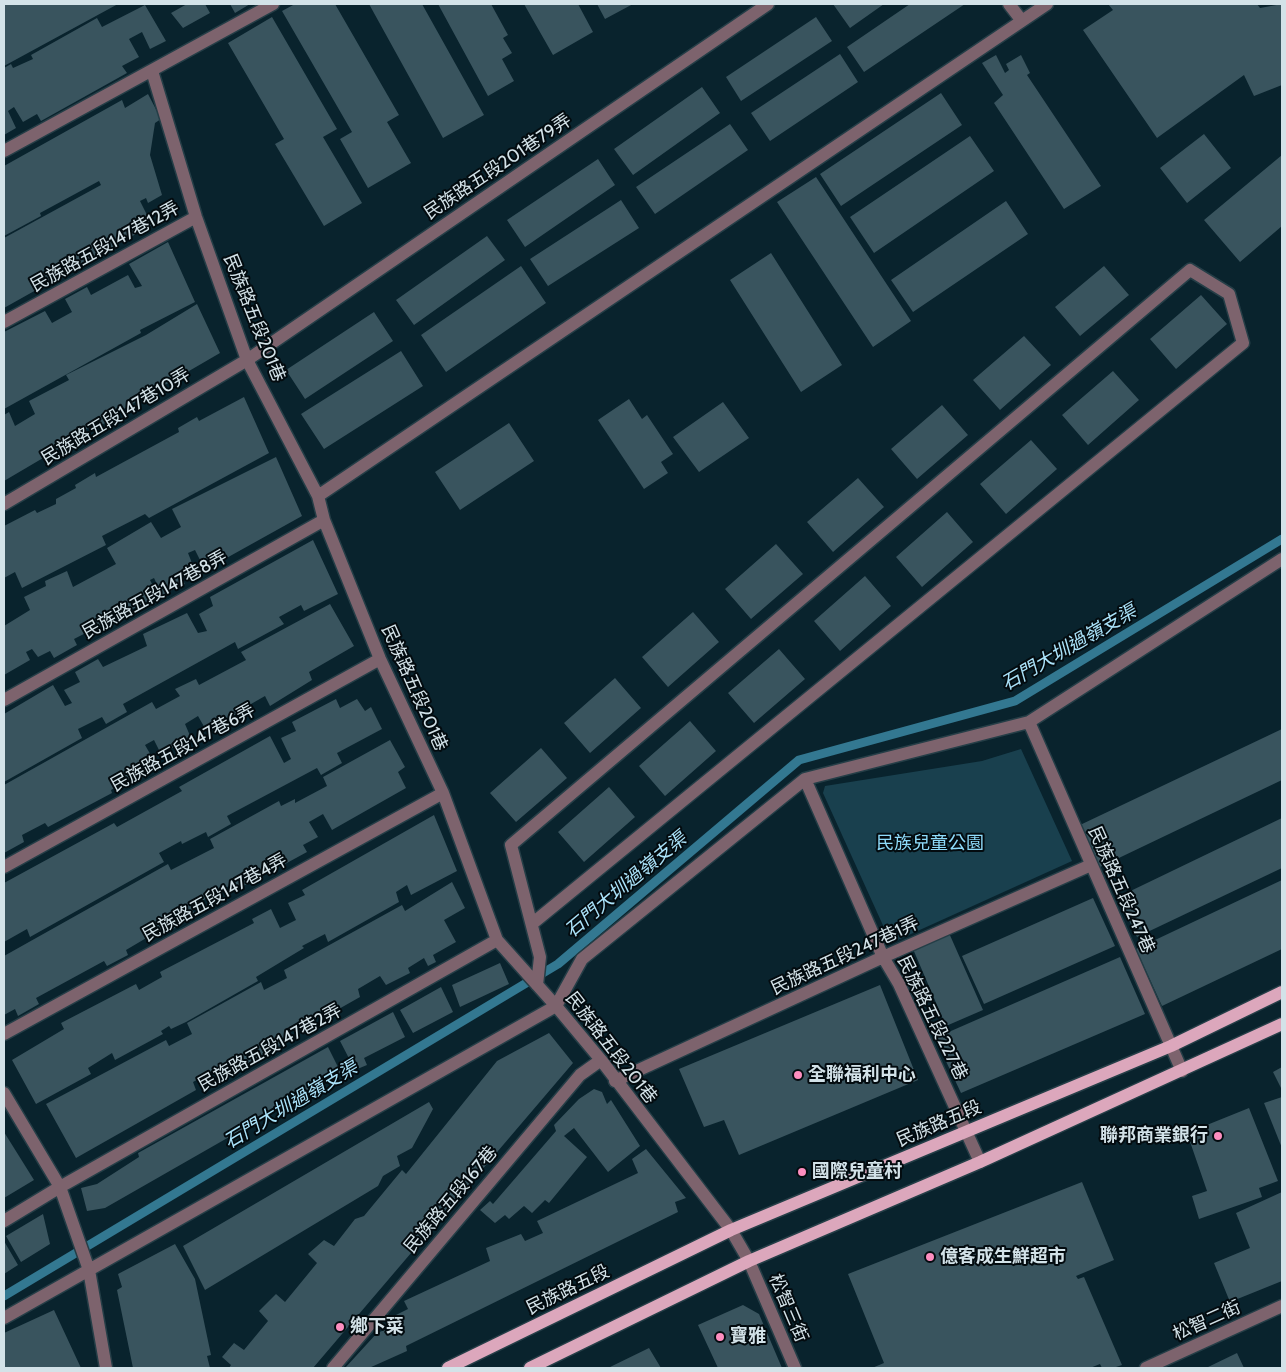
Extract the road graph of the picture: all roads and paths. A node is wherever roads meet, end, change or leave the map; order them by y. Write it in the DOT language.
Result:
graph roads {
  1 [pos="273,4"];
  2 [pos="768,4"];
  3 [pos="1009,4"];
  4 [pos="1047,4"];
  5 [pos="1022,21"];
  6 [pos="152,71"];
  7 [pos="4,151"];
  8 [pos="196,217"];
  9 [pos="4,322"];
  10 [pos="247,360"];
  11 [pos="318,496"];
  12 [pos="4,504"];
  13 [pos="324,520"];
  14 [pos="1282,558"];
  15 [pos="380,659"];
  16 [pos="4,700"];
  17 [pos="1029,722"];
  18 [pos="805,778"];
  19 [pos="443,793"];
  20 [pos="1091,865"];
  21 [pos="4,868"];
  22 [pos="533,923"];
  23 [pos="497,940"];
  24 [pos="883,956"];
  25 [pos="537,985"];
  26 [pos="1282,992"];
  27 [pos="556,1006"];
  28 [pos="1282,1024"];
  29 [pos="4,1034"];
  30 [pos="1170,1046"];
  31 [pos="601,1060"];
  32 [pos="1182,1071"];
  33 [pos="615,1081"];
  34 [pos="4,1093"];
  35 [pos="966,1131"];
  36 [pos="980,1162"];
  37 [pos="60,1187"];
  38 [pos="4,1221"];
  39 [pos="731,1230"];
  40 [pos="749,1262"];
  41 [pos="88,1270"];
  42 [pos="1282,1306"];
  43 [pos="4,1318"];
  44 [pos="106,1368"];
  45 [pos="333,1368"];
  46 [pos="448,1368"];
  47 [pos="530,1368"];
  48 [pos="795,1368"];
  49 [pos="1146,1368"];
  1 -- 6 [label="street"];
  2 -- 10 [label="street, 民族路五段201巷79弄"];
  3 -- 5 [label="street"];
  4 -- 5 [label="street"];
  5 -- 11 [label="street"];
  6 -- 7 [label="street"];
  6 -- 8 [label="street, 民族路五段201巷"];
  8 -- 9 [label="street, 民族路五段147巷12弄"];
  8 -- 10 [label="street, 民族路五段201巷"];
  10 -- 11 [label="street, 民族路五段201巷"];
  10 -- 12 [label="street, 民族路五段147巷10弄"];
  11 -- 13 [label="street, 民族路五段201巷"];
  13 -- 15 [label="street, 民族路五段201巷"];
  13 -- 16 [label="street, 民族路五段147巷8弄"];
  14 -- 17 [label="street"];
  15 -- 19 [label="street, 民族路五段201巷"];
  15 -- 21 [label="street, 民族路五段147巷6弄"];
  17 -- 18 [label="street"];
  17 -- 20 [label="street, 民族路五段247巷"];
  18 -- 24 [label="street, 民族路五段227巷"];
  18 -- 27 [label="street"];
  19 -- 23 [label="street, 民族路五段201巷"];
  19 -- 29 [label="street, 民族路五段147巷4弄"];
  20 -- 24 [label="street, 民族路五段247巷1弄"];
  20 -- 30 [label="street, 民族路五段247巷"];
  22 -- 22 [label="street"];
  22 -- 25 [label="street"];
  23 -- 25 [label="street, 民族路五段201巷"];
  23 -- 37 [label="street, 民族路五段147巷2弄"];
  24 -- 33 [label="street, 民族路五段247巷1弄"];
  24 -- 35 [label="street, 民族路五段227巷"];
  25 -- 27 [label="street, 民族路五段201巷"];
  26 -- 30 [label="main road, 民族路五段"];
  27 -- 31 [label="street, 民族路五段201巷"];
  27 -- 41 [label="street"];
  28 -- 32 [label="main road"];
  30 -- 32 [label="street, 民族路五段247巷"];
  30 -- 35 [label="main road, 民族路五段"];
  31 -- 33 [label="street, 民族路五段201巷"];
  31 -- 45 [label="street, 民族路五段167巷"];
  32 -- 36 [label="main road"];
  33 -- 39 [label="street, 民族路五段201巷"];
  34 -- 37 [label="street"];
  35 -- 36 [label="street, 民族路五段227巷"];
  35 -- 39 [label="main road, 民族路五段"];
  36 -- 40 [label="main road"];
  37 -- 38 [label="street, 民族路五段147巷2弄"];
  37 -- 41 [label="street"];
  39 -- 40 [label="street, 民族路五段201巷"];
  39 -- 46 [label="main road, 民族路五段"];
  40 -- 47 [label="main road"];
  40 -- 48 [label="street, 松智三街"];
  41 -- 43 [label="street"];
  41 -- 44 [label="street"];
  42 -- 49 [label="street, 松智二街"];
}
